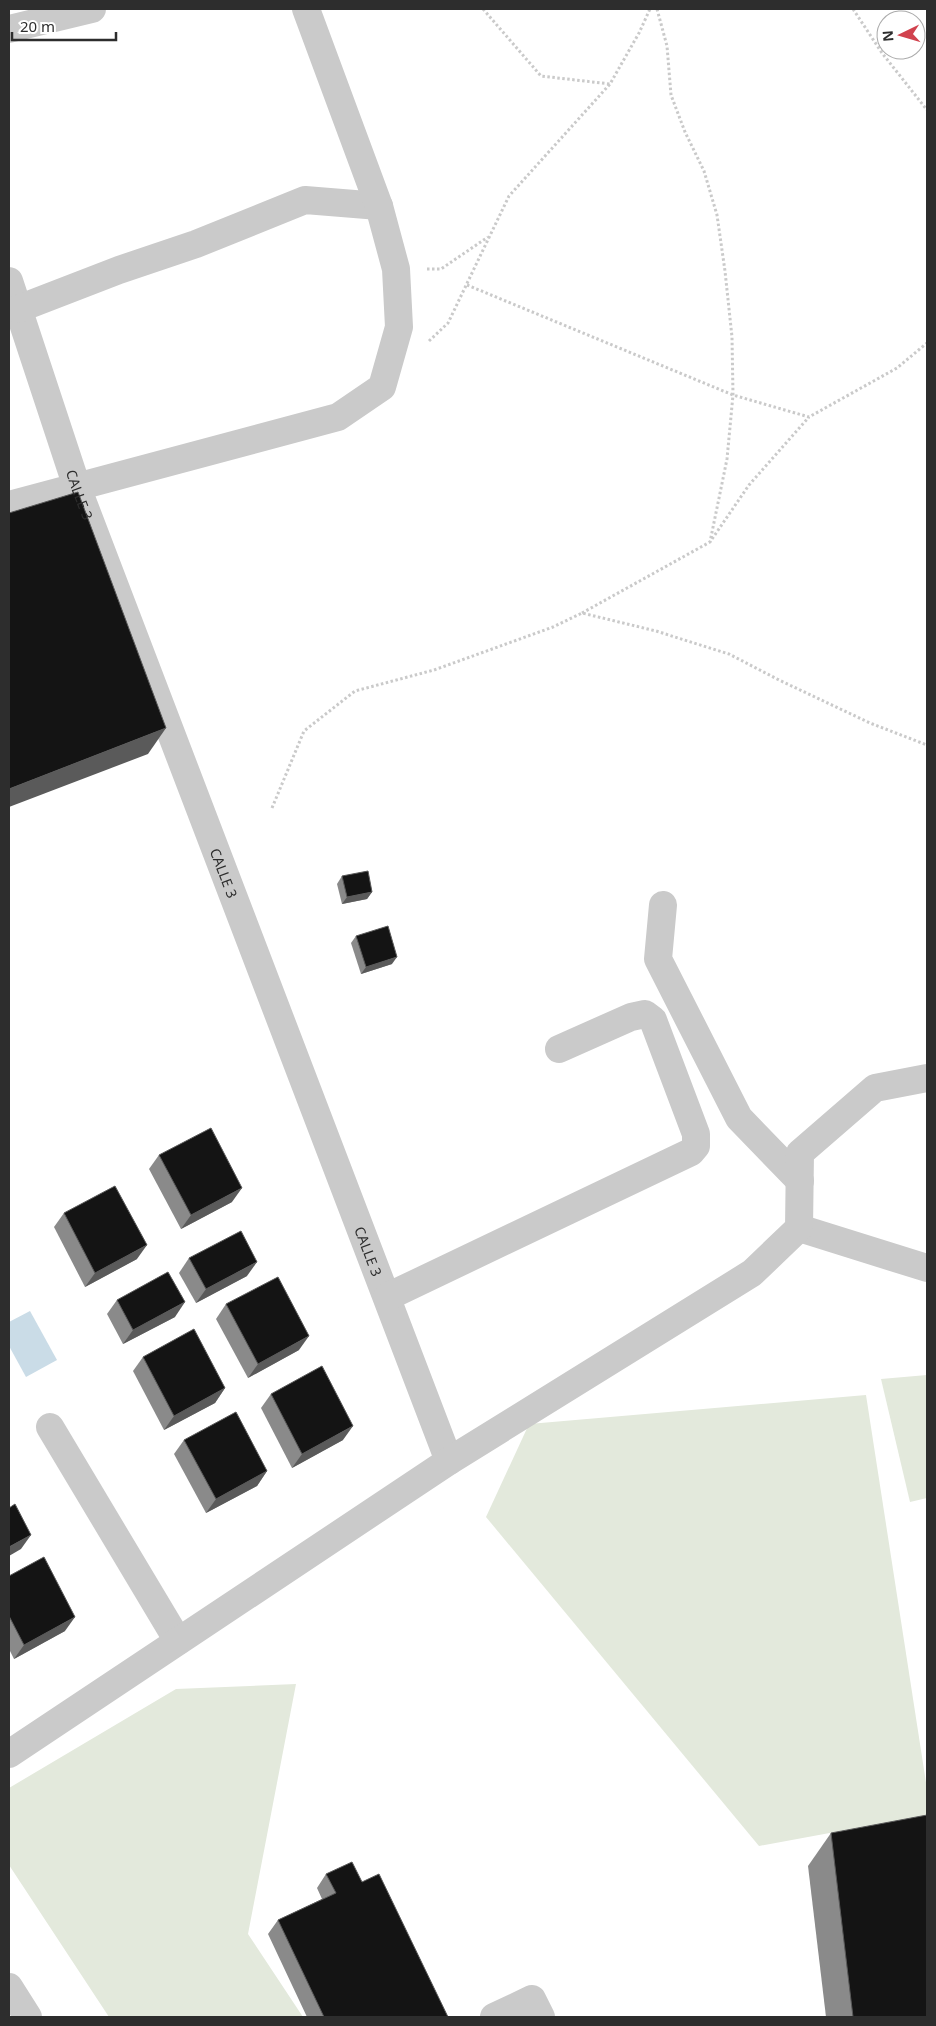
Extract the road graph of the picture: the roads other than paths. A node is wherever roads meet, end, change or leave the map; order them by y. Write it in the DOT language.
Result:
graph roads {
  1 [pos="92,9"];
  2 [pos="306,9"];
  3 [pos="9,30"];
  4 [pos="379,206"];
  5 [pos="9,281"];
  6 [pos="18,310"];
  7 [pos="77,487"];
  8 [pos="9,505"];
  9 [pos="663,905"];
  10 [pos="559,1049"];
  11 [pos="927,1078"];
  12 [pos="800,1181"];
  13 [pos="800,1228"];
  14 [pos="927,1268"];
  15 [pos="387,1298"];
  16 [pos="50,1427"];
  17 [pos="449,1461"];
  18 [pos="178,1641"];
  19 [pos="9,1754"];
  20 [pos="9,1987"];
  21 [pos="28,2017"];
  22 [pos="494,2017"];
  23 [pos="541,2017"];
  1 -- 3 [label="street"];
  2 -- 4 [label="street"];
  4 -- 6 [label="street"];
  4 -- 7 [label="street"];
  5 -- 6 [label="street, CALLE 3"];
  6 -- 7 [label="street, CALLE 3"];
  7 -- 8 [label="street"];
  7 -- 15 [label="street, CALLE 3"];
  9 -- 12 [label="street"];
  10 -- 15 [label="street"];
  11 -- 12 [label="street"];
  12 -- 13 [label="street"];
  13 -- 14 [label="street"];
  13 -- 17 [label="street"];
  15 -- 17 [label="street, CALLE 3"];
  16 -- 18 [label="street"];
  17 -- 18 [label="street"];
  18 -- 19 [label="street"];
  20 -- 21 [label="street"];
  22 -- 23 [label="street"];
}
